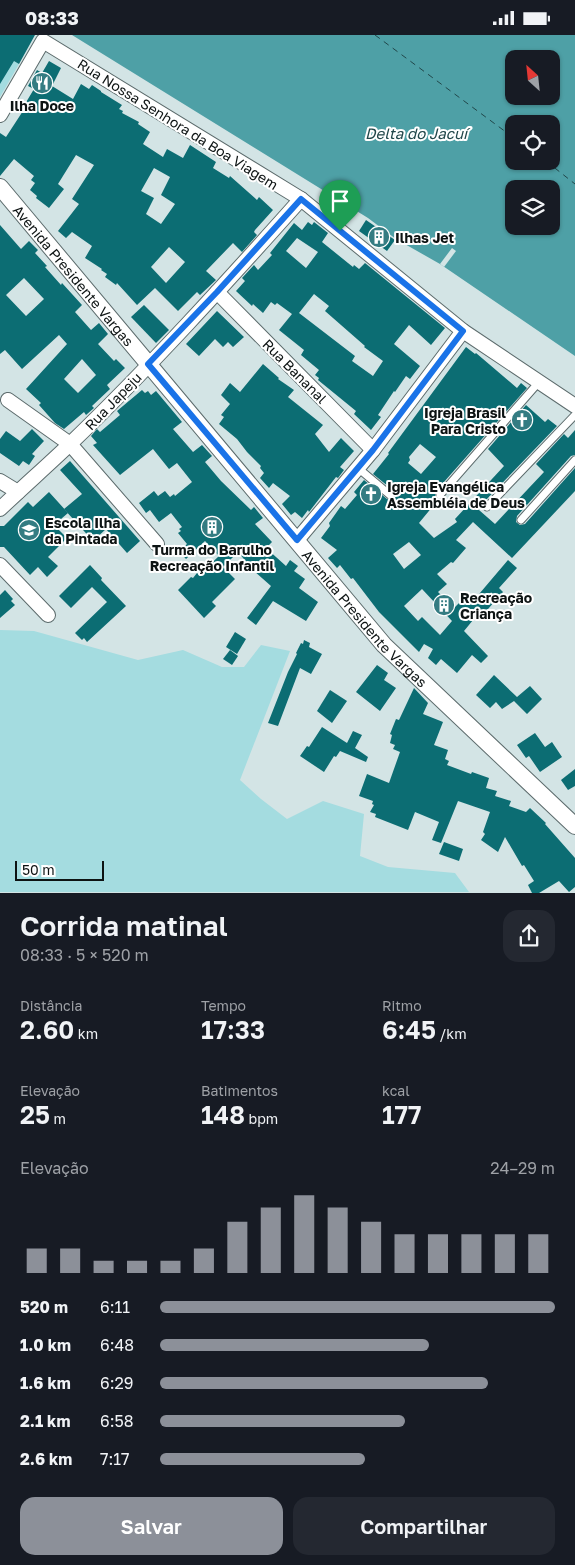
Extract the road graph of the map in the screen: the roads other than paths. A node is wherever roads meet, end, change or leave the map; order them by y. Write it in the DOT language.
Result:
graph roads {
  1 [pos="0,115"];
  2 [pos="0,187"];
  3 [pos="301,199"];
  4 [pos="217,292"];
  5 [pos="463,331"];
  6 [pos="148,364"];
  7 [pos="539,382"];
  8 [pos="8,400"];
  9 [pos="575,406"];
  10 [pos="575,415"];
  11 [pos="70,444"];
  12 [pos="373,450"];
  13 [pos="575,460"];
  14 [pos="358,468"];
  15 [pos="0,481"];
  16 [pos="18,492"];
  17 [pos="390,495"];
  18 [pos="440,495"];
  19 [pos="486,507"];
  20 [pos="0,509"];
  21 [pos="521,520"];
  22 [pos="297,540"];
  23 [pos="157,544"];
  24 [pos="0,565"];
  25 [pos="48,615"];
  26 [pos="575,826"];
  1 -- 3 [label="street, Rua Nossa Senhora da Boa Viagem"];
  2 -- 6 [label="street, Avenida Presidente Vargas"];
  3 -- 4 [label="street, Rua Japeju"];
  3 -- 5 [label="street, Rua Nossa Senhora da Boa Viagem"];
  4 -- 6 [label="street, Rua Japeju"];
  4 -- 12 [label="street, Rua Bananal"];
  5 -- 7 [label="street, Rua Nossa Senhora da Boa Viagem"];
  5 -- 12 [label="street"];
  6 -- 11 [label="street, Rua Japeju"];
  6 -- 22 [label="street, Avenida Presidente Vargas"];
  7 -- 9 [label="street, Rua Nossa Senhora da Boa Viagem"];
  7 -- 18 [label="lane"];
  8 -- 11 [label="street"];
  10 -- 19 [label="lane"];
  11 -- 16 [label="street, Rua Japeju"];
  11 -- 23 [label="street"];
  12 -- 14 [label="street"];
  13 -- 21 [label="lane"];
  14 -- 17 [label="lane"];
  14 -- 22 [label="street"];
  15 -- 16 [label="street"];
  16 -- 20 [label="street, Rua Japeju"];
  22 -- 26 [label="street, Avenida Presidente Vargas"];
  24 -- 25 [label="street"];
}
